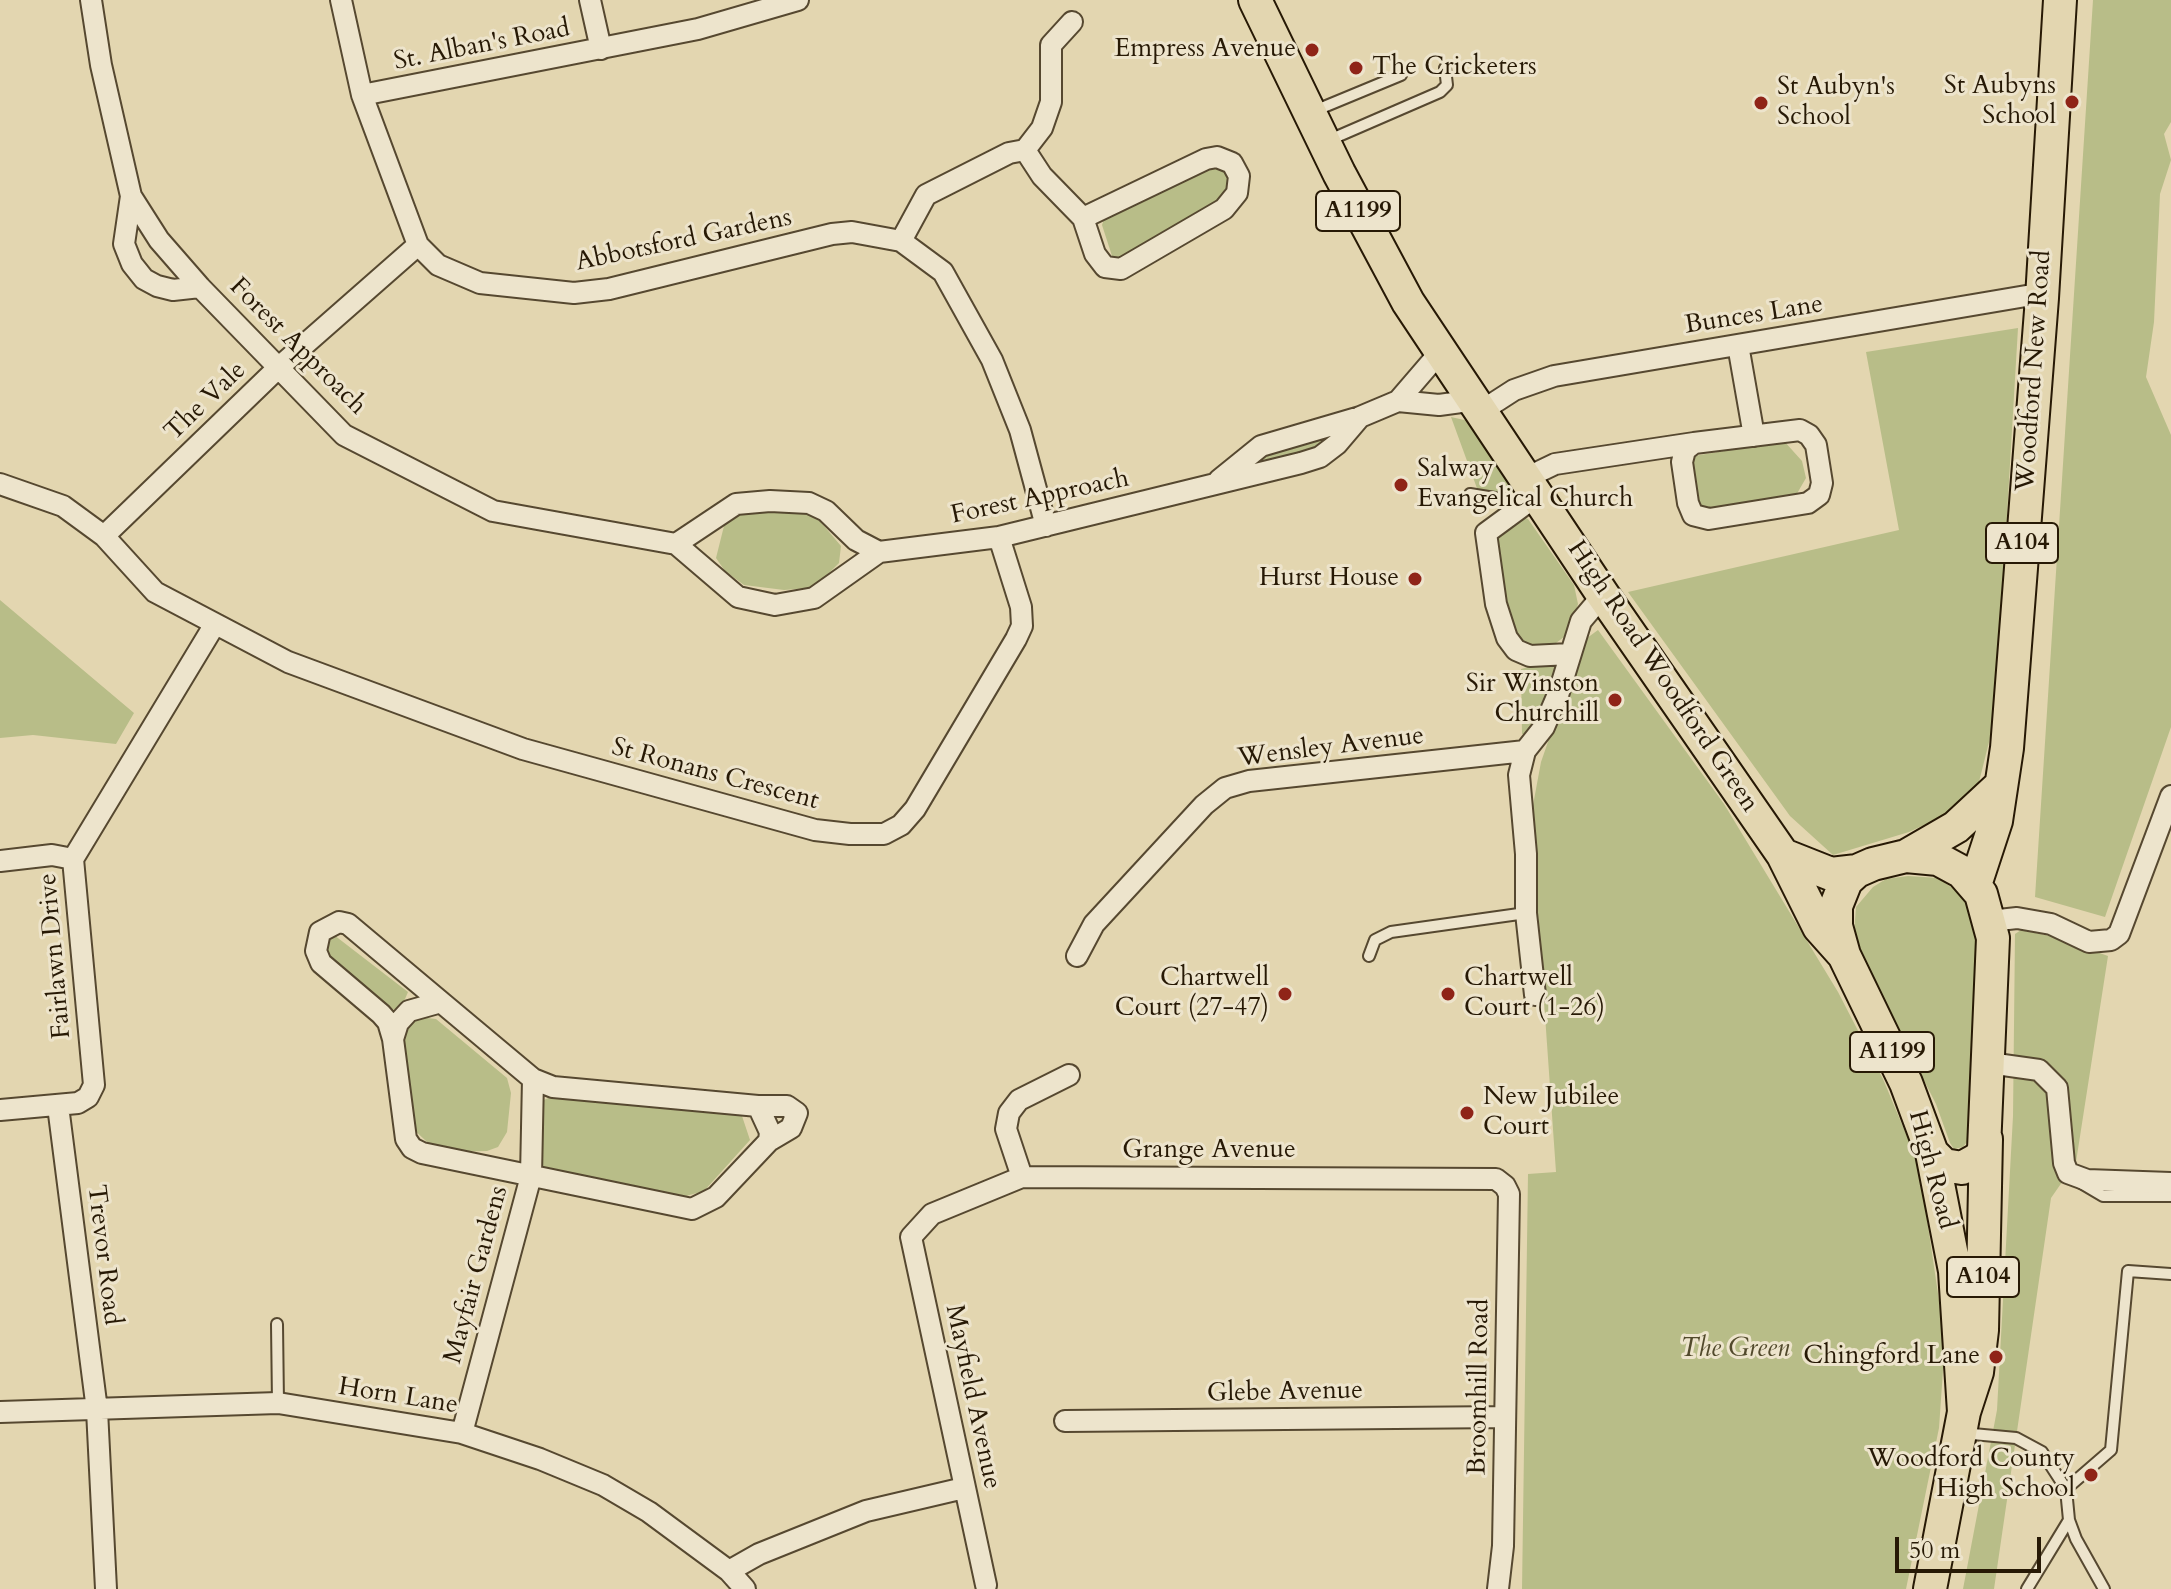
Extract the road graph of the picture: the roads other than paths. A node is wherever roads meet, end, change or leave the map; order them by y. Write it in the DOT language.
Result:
graph roads {
  1 [pos="91,0"];
  2 [pos="341,0"];
  3 [pos="590,0"];
  4 [pos="798,0"];
  5 [pos="1255,0"];
  6 [pos="2060,0"];
  7 [pos="1072,22"];
  8 [pos="601,49"];
  9 [pos="1445,68"];
  10 [pos="1401,75"];
  11 [pos="362,95"];
  12 [pos="1310,113"];
  13 [pos="1323,142"];
  14 [pos="1025,150"];
  15 [pos="131,196"];
  16 [pos="1083,218"];
  17 [pos="901,241"];
  18 [pos="418,245"];
  19 [pos="200,287"];
  20 [pos="2042,298"];
  21 [pos="1738,345"];
  22 [pos="1441,351"];
  23 [pos="278,368"];
  24 [pos="1398,401"];
  25 [pos="1479,405"];
  26 [pos="1360,417"];
  27 [pos="1754,436"];
  28 [pos="1694,443"];
  29 [pos="0,484"];
  30 [pos="1212,485"];
  31 [pos="1528,493"];
  32 [pos="1470,494"];
  33 [pos="1046,526"];
  34 [pos="104,536"];
  35 [pos="999,537"];
  36 [pos="676,544"];
  37 [pos="879,552"];
  38 [pos="1603,595"];
  39 [pos="215,624"];
  40 [pos="1570,654"];
  41 [pos="1525,751"];
  42 [pos="1998,788"];
  43 [pos="2171,796"];
  44 [pos="2164,838"];
  45 [pos="1783,855"];
  46 [pos="1906,856"];
  47 [pos="73,859"];
  48 [pos="0,861"];
  49 [pos="1857,871"];
  50 [pos="1975,885"];
  51 [pos="1526,913"];
  52 [pos="1990,921"];
  53 [pos="1844,955"];
  54 [pos="1077,956"];
  55 [pos="1369,956"];
  56 [pos="1535,995"];
  57 [pos="441,1002"];
  58 [pos="393,1039"];
  59 [pos="1989,1063"];
  60 [pos="1069,1075"];
  61 [pos="533,1079"];
  62 [pos="58,1106"];
  63 [pos="758,1106"];
  64 [pos="0,1110"];
  65 [pos="1986,1139"];
  66 [pos="769,1141"];
  67 [pos="1932,1153"];
  68 [pos="2075,1175"];
  69 [pos="531,1176"];
  70 [pos="1022,1177"];
  71 [pos="2171,1183"];
  72 [pos="1505,1186"];
  73 [pos="2171,1196"];
  74 [pos="921,1223"];
  75 [pos="2171,1274"];
  76 [pos="277,1324"];
  77 [pos="278,1403"];
  78 [pos="97,1410"];
  79 [pos="0,1412"];
  80 [pos="1505,1417"];
  81 [pos="1065,1421"];
  82 [pos="1962,1422"];
  83 [pos="462,1433"];
  84 [pos="964,1488"];
  85 [pos="2066,1489"];
  86 [pos="2069,1520"];
  87 [pos="729,1571"];
  88 [pos="986,1585"];
  89 [pos="106,1589"];
  90 [pos="745,1589"];
  91 [pos="1498,1589"];
  92 [pos="1930,1589"];
  93 [pos="2027,1589"];
  94 [pos="2104,1589"];
  1 -- 15 [label="street, Forest Approach"];
  2 -- 11 [label="street"];
  3 -- 8 [label="street"];
  4 -- 8 [label="street, St. Alban's Road"];
  5 -- 12 [label="main road, High Road Woodford Green / A1199"];
  6 -- 20 [label="main road, Woodford New Road / A104"];
  7 -- 14 [label="street"];
  8 -- 11 [label="street, St. Alban's Road"];
  9 -- 13 [label="lane"];
  10 -- 12 [label="lane"];
  11 -- 18 [label="street"];
  12 -- 13 [label="main road, High Road Woodford Green / A1199"];
  13 -- 22 [label="main road, High Road Woodford Green / A1199"];
  14 -- 16 [label="street"];
  14 -- 17 [label="street"];
  15 -- 19 [label="street, Forest Approach"];
  15 -- 19 [label="street, Forest Approach"];
  16 -- 16 [label="street"];
  17 -- 18 [label="street, Abbotsford Gardens"];
  17 -- 33 [label="street, Abbotsford Gardens"];
  18 -- 23 [label="street, The Vale"];
  19 -- 23 [label="street, Forest Approach"];
  20 -- 21 [label="street, Bunces Lane"];
  20 -- 42 [label="main road, Woodford New Road / A104"];
  21 -- 25 [label="street, Bunces Lane"];
  21 -- 27 [label="street"];
  22 -- 24 [label="street, Forest Approach"];
  22 -- 25 [label="main road, High Road Woodford Green / A1199"];
  23 -- 34 [label="street, The Vale"];
  23 -- 36 [label="street, Forest Approach"];
  24 -- 25 [label="street, Forest Approach"];
  24 -- 26 [label="street, Forest Approach"];
  25 -- 31 [label="main road, High Road Woodford Green / A1199"];
  26 -- 30 [label="street, Forest Approach"];
  26 -- 30 [label="street, Forest Approach"];
  27 -- 28 [label="street"];
  27 -- 28 [label="street"];
  28 -- 31 [label="street"];
  29 -- 34 [label="street, St Ronans Crescent"];
  30 -- 33 [label="street, Forest Approach"];
  31 -- 32 [label="lane"];
  31 -- 38 [label="main road, High Road Woodford Green / A1199"];
  31 -- 40 [label="street"];
  33 -- 35 [label="street, Forest Approach"];
  34 -- 39 [label="street, St Ronans Crescent"];
  35 -- 37 [label="street, Forest Approach"];
  35 -- 39 [label="street, St Ronans Crescent"];
  36 -- 37 [label="street"];
  36 -- 37 [label="street, Forest Approach"];
  38 -- 40 [label="street"];
  38 -- 45 [label="main road, High Road Woodford Green / A1199"];
  39 -- 47 [label="street, Fairlawn Drive"];
  40 -- 41 [label="street"];
  41 -- 51 [label="street"];
  41 -- 54 [label="street, Wensley Avenue"];
  42 -- 46 [label="main road"];
  42 -- 50 [label="main road, Woodford New Road / A104"];
  43 -- 44 [label="street"];
  44 -- 52 [label="street"];
  45 -- 49 [label="main road"];
  45 -- 53 [label="main road, High Road Woodford Green / A1199"];
  46 -- 49 [label="main road"];
  46 -- 50 [label="main road"];
  47 -- 48 [label="street"];
  47 -- 62 [label="street, Fairlawn Drive"];
  49 -- 53 [label="main road"];
  50 -- 52 [label="main road, A104"];
  51 -- 55 [label="lane"];
  51 -- 56 [label="street"];
  52 -- 59 [label="main road, A104"];
  53 -- 67 [label="main road, High Road / A1199"];
  57 -- 58 [label="street"];
  57 -- 58 [label="street, Mayfair Gardens"];
  57 -- 61 [label="street, Mayfair Gardens"];
  58 -- 69 [label="street, Mayfair Gardens"];
  59 -- 65 [label="main road, A104"];
  59 -- 68 [label="street"];
  60 -- 70 [label="street"];
  61 -- 63 [label="street, Mayfair Gardens"];
  61 -- 69 [label="street, Mayfair Gardens"];
  62 -- 64 [label="street"];
  62 -- 78 [label="street, Trevor Road"];
  63 -- 66 [label="street"];
  63 -- 66 [label="street, Mayfair Gardens"];
  65 -- 67 [label="main road"];
  65 -- 82 [label="main road, High Road / A104"];
  66 -- 69 [label="street, Mayfair Gardens"];
  67 -- 82 [label="main road, High Road / A104"];
  68 -- 71 [label="street"];
  68 -- 73 [label="lane"];
  69 -- 83 [label="street, Mayfair Gardens"];
  70 -- 72 [label="street, Grange Avenue"];
  70 -- 74 [label="street, Grange Avenue"];
  72 -- 80 [label="street, Broomhill Road"];
  74 -- 84 [label="street, Mayfield Avenue"];
  75 -- 85 [label="lane"];
  76 -- 77 [label="lane"];
  77 -- 78 [label="street, Horn Lane"];
  77 -- 83 [label="street, Horn Lane"];
  78 -- 79 [label="street, Horn Lane"];
  78 -- 89 [label="street, Trevor Road"];
  80 -- 81 [label="street, Glebe Avenue"];
  80 -- 91 [label="street, Broomhill Road"];
  82 -- 85 [label="lane"];
  82 -- 92 [label="main road, A104"];
  83 -- 87 [label="street, Horn Lane"];
  84 -- 87 [label="street"];
  84 -- 88 [label="street, Mayfield Avenue"];
  85 -- 86 [label="lane"];
  86 -- 93 [label="lane"];
  86 -- 94 [label="lane"];
  87 -- 90 [label="street, Horn Lane"];
}
